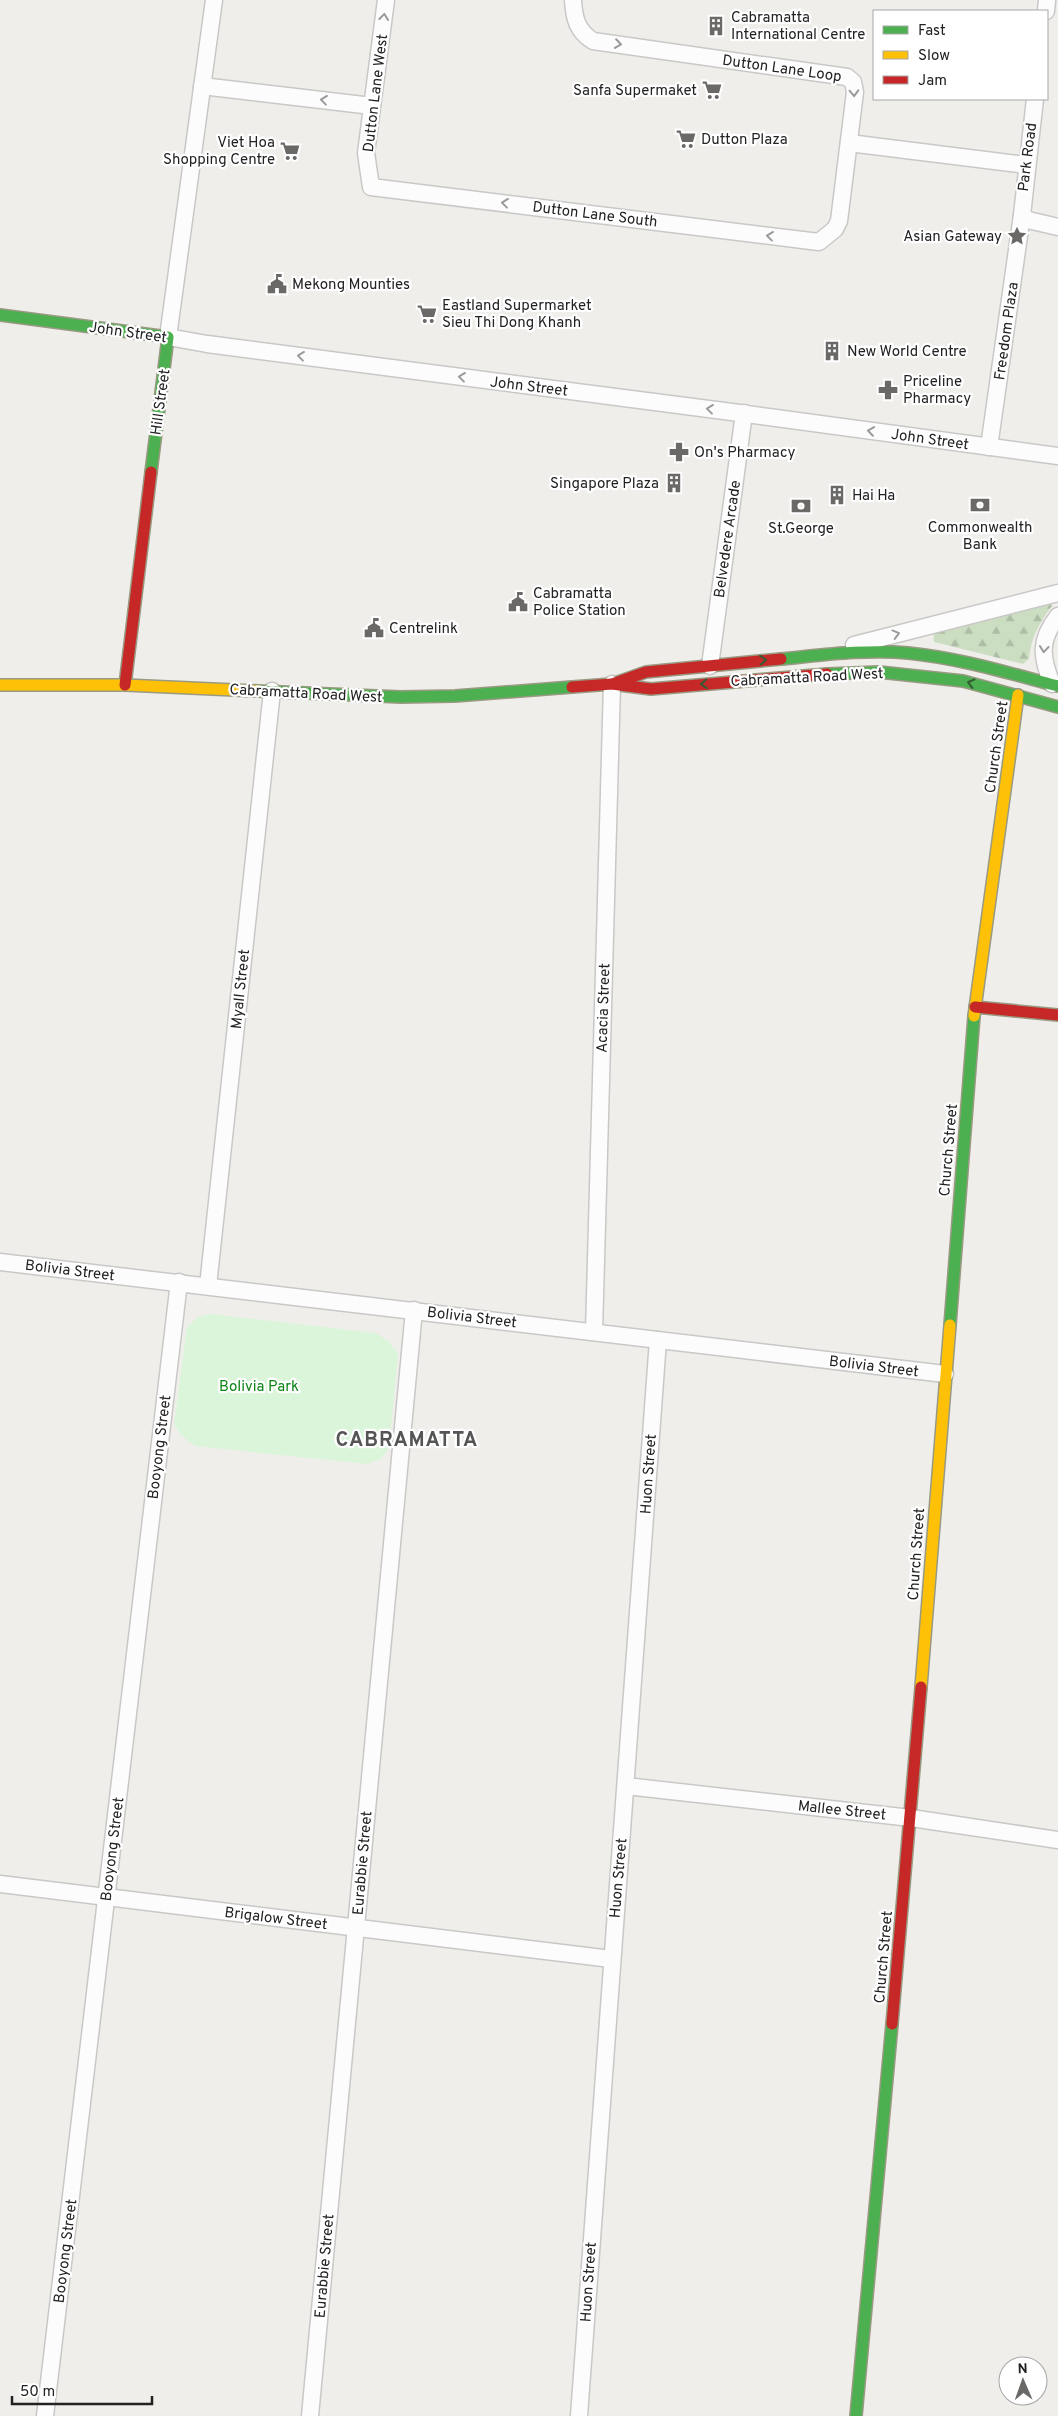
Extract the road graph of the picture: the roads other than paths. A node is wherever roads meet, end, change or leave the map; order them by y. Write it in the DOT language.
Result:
graph roads {
  1 [pos="214,0"];
  2 [pos="386,0"];
  3 [pos="573,0"];
  4 [pos="202,86"];
  5 [pos="1034,100"];
  6 [pos="372,106"];
  7 [pos="850,143"];
  8 [pos="1026,165"];
  9 [pos="371,187"];
  10 [pos="1022,215"];
  11 [pos="1058,227"];
  12 [pos="819,242"];
  13 [pos="0,315"];
  14 [pos="168,337"];
  15 [pos="744,413"];
  16 [pos="990,447"];
  17 [pos="1058,456"];
  18 [pos="1058,592"];
  19 [pos="1058,616"];
  20 [pos="798,657"];
  21 [pos="710,666"];
  22 [pos="612,684"];
  23 [pos="0,685"];
  24 [pos="125,685"];
  25 [pos="1055,685"];
  26 [pos="272,691"];
  27 [pos="1018,695"];
  28 [pos="1058,707"];
  29 [pos="976,1007"];
  30 [pos="1058,1015"];
  31 [pos="0,1262"];
  32 [pos="180,1282"];
  33 [pos="208,1286"];
  34 [pos="414,1310"];
  35 [pos="594,1332"];
  36 [pos="658,1340"];
  37 [pos="945,1374"];
  38 [pos="626,1786"];
  39 [pos="911,1818"];
  40 [pos="1058,1840"];
  41 [pos="0,1884"];
  42 [pos="106,1897"];
  43 [pos="356,1928"];
  44 [pos="611,1959"];
  45 [pos="45,2416"];
  46 [pos="310,2416"];
  47 [pos="579,2416"];
  48 [pos="856,2416"];
  1 -- 4 [label="street, Hill Street"];
  6 -- 2 [label="street, Dutton Lane West, one-way"];
  3 -- 7 [label="street, Dutton Lane Loop, one-way"];
  6 -- 4 [label="street, one-way"];
  4 -- 14 [label="street, Hill Street"];
  5 -- 8 [label="street, Park Road"];
  6 -- 9 [label="street, Dutton Lane West"];
  7 -- 8 [label="street"];
  7 -- 12 [label="street, Dutton Lane Loop"];
  8 -- 10 [label="street, Park Road"];
  12 -- 9 [label="street, Dutton Lane South, one-way"];
  10 -- 11 [label="street"];
  10 -- 16 [label="street, Freedom Plaza"];
  13 -- 14 [label="street, John Street"];
  15 -- 14 [label="street, John Street, one-way"];
  14 -- 24 [label="street, Hill Street"];
  16 -- 15 [label="street, John Street, one-way"];
  15 -- 21 [label="street, Belvedere Arcade"];
  16 -- 17 [label="street, John Street"];
  20 -- 18 [label="street, Cabramatta Road West, one-way"];
  19 -- 25 [label="street, Cabramatta Road West, one-way"];
  21 -- 20 [label="street, Cabramatta Road West, one-way"];
  20 -- 25 [label="street, Cabramatta Road West"];
  21 -- 22 [label="street, Cabramatta Road West"];
  22 -- 26 [label="street, Cabramatta Road West"];
  27 -- 22 [label="street, Cabramatta Road West, one-way"];
  22 -- 35 [label="street, Acacia Street"];
  23 -- 24 [label="street, Cabramatta Road West"];
  24 -- 26 [label="street, Cabramatta Road West"];
  26 -- 33 [label="street, Myall Street"];
  27 -- 28 [label="street, Cabramatta Road West"];
  27 -- 29 [label="street, Church Street"];
  29 -- 30 [label="street"];
  29 -- 37 [label="street, Church Street"];
  31 -- 32 [label="street, Bolivia Street"];
  32 -- 33 [label="street, Bolivia Street"];
  32 -- 42 [label="street, Booyong Street"];
  33 -- 34 [label="street, Bolivia Street"];
  34 -- 35 [label="street, Bolivia Street"];
  34 -- 43 [label="street, Eurabbie Street"];
  35 -- 36 [label="street, Bolivia Street"];
  36 -- 37 [label="street, Bolivia Street"];
  36 -- 38 [label="street, Huon Street"];
  37 -- 39 [label="street, Church Street"];
  38 -- 39 [label="street, Mallee Street"];
  38 -- 44 [label="street, Huon Street"];
  39 -- 40 [label="street, Mallee Street"];
  39 -- 48 [label="street, Church Street"];
  41 -- 42 [label="street, Brigalow Street"];
  42 -- 43 [label="street, Brigalow Street"];
  42 -- 45 [label="street, Booyong Street"];
  43 -- 44 [label="street, Brigalow Street"];
  43 -- 46 [label="street, Eurabbie Street"];
  44 -- 47 [label="street, Huon Street"];
}
